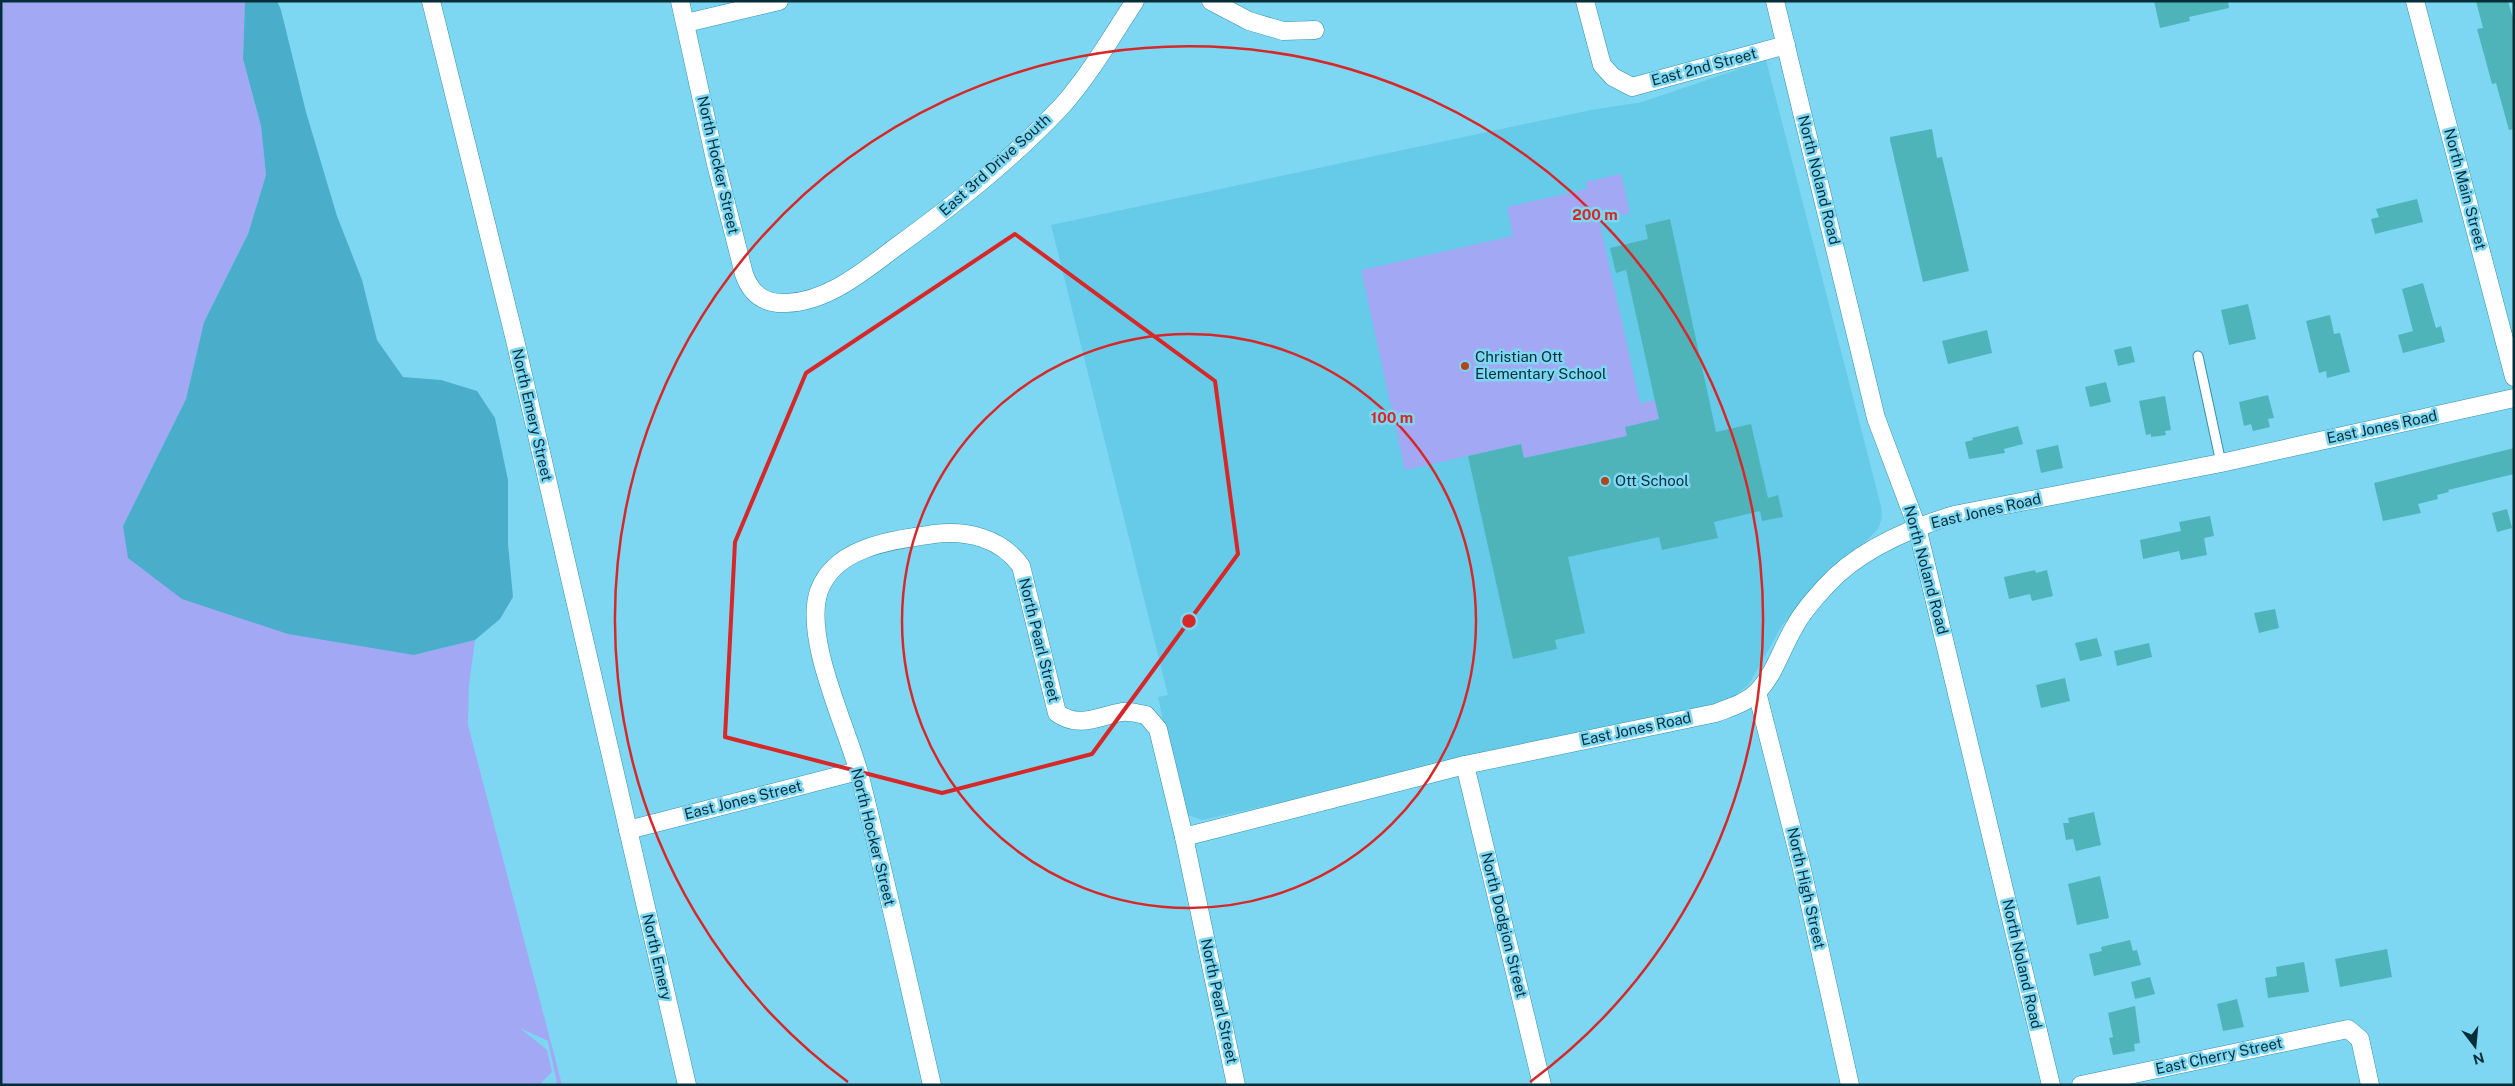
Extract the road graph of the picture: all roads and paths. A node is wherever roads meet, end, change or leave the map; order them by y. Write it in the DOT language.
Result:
graph roads {
  1 [pos="431,1"];
  2 [pos="680,1"];
  3 [pos="779,1"];
  4 [pos="1135,1"];
  5 [pos="1211,1"];
  6 [pos="1586,1"];
  7 [pos="1775,1"];
  8 [pos="2416,1"];
  9 [pos="686,24"];
  10 [pos="1315,30"];
  11 [pos="1786,45"];
  12 [pos="764,299"];
  13 [pos="2198,356"];
  14 [pos="2514,377"];
  15 [pos="2514,398"];
  16 [pos="2221,463"];
  17 [pos="1917,527"];
  18 [pos="819,591"];
  19 [pos="1757,692"];
  20 [pos="1465,765"];
  21 [pos="858,771"];
  22 [pos="628,830"];
  23 [pos="1184,837"];
  24 [pos="687,1085"];
  25 [pos="932,1085"];
  26 [pos="1236,1085"];
  27 [pos="1542,1085"];
  28 [pos="1850,1085"];
  29 [pos="2051,1085"];
  30 [pos="2081,1085"];
  31 [pos="2370,1085"];
  1 -- 22 [label="street, North Emery Street"];
  2 -- 9 [label="street, North Hocker Street"];
  3 -- 9 [label="street"];
  4 -- 12 [label="street, East 3rd Drive South"];
  5 -- 10 [label="street"];
  6 -- 11 [label="street, East 2nd Street"];
  7 -- 11 [label="street, North Noland Road"];
  8 -- 14 [label="street, North Main Street"];
  9 -- 12 [label="street, North Hocker Street"];
  11 -- 17 [label="street, North Noland Road"];
  13 -- 16 [label="lane"];
  15 -- 16 [label="street, East Jones Road"];
  16 -- 17 [label="street, East Jones Road"];
  17 -- 19 [label="street, East Jones Road"];
  17 -- 29 [label="street, North Noland Road"];
  18 -- 21 [label="street, North Hocker Street"];
  18 -- 23 [label="street, North Pearl Street"];
  19 -- 20 [label="street, East Jones Road"];
  19 -- 28 [label="street, North High Street"];
  20 -- 23 [label="street, East Jones Road"];
  20 -- 27 [label="street, North Dodgion Street"];
  21 -- 22 [label="street, East Jones Street"];
  21 -- 25 [label="street, North Hocker Street"];
  22 -- 24 [label="street, North Emery"];
  23 -- 26 [label="street, North Pearl Street"];
  30 -- 31 [label="street, East Cherry Street"];
}
